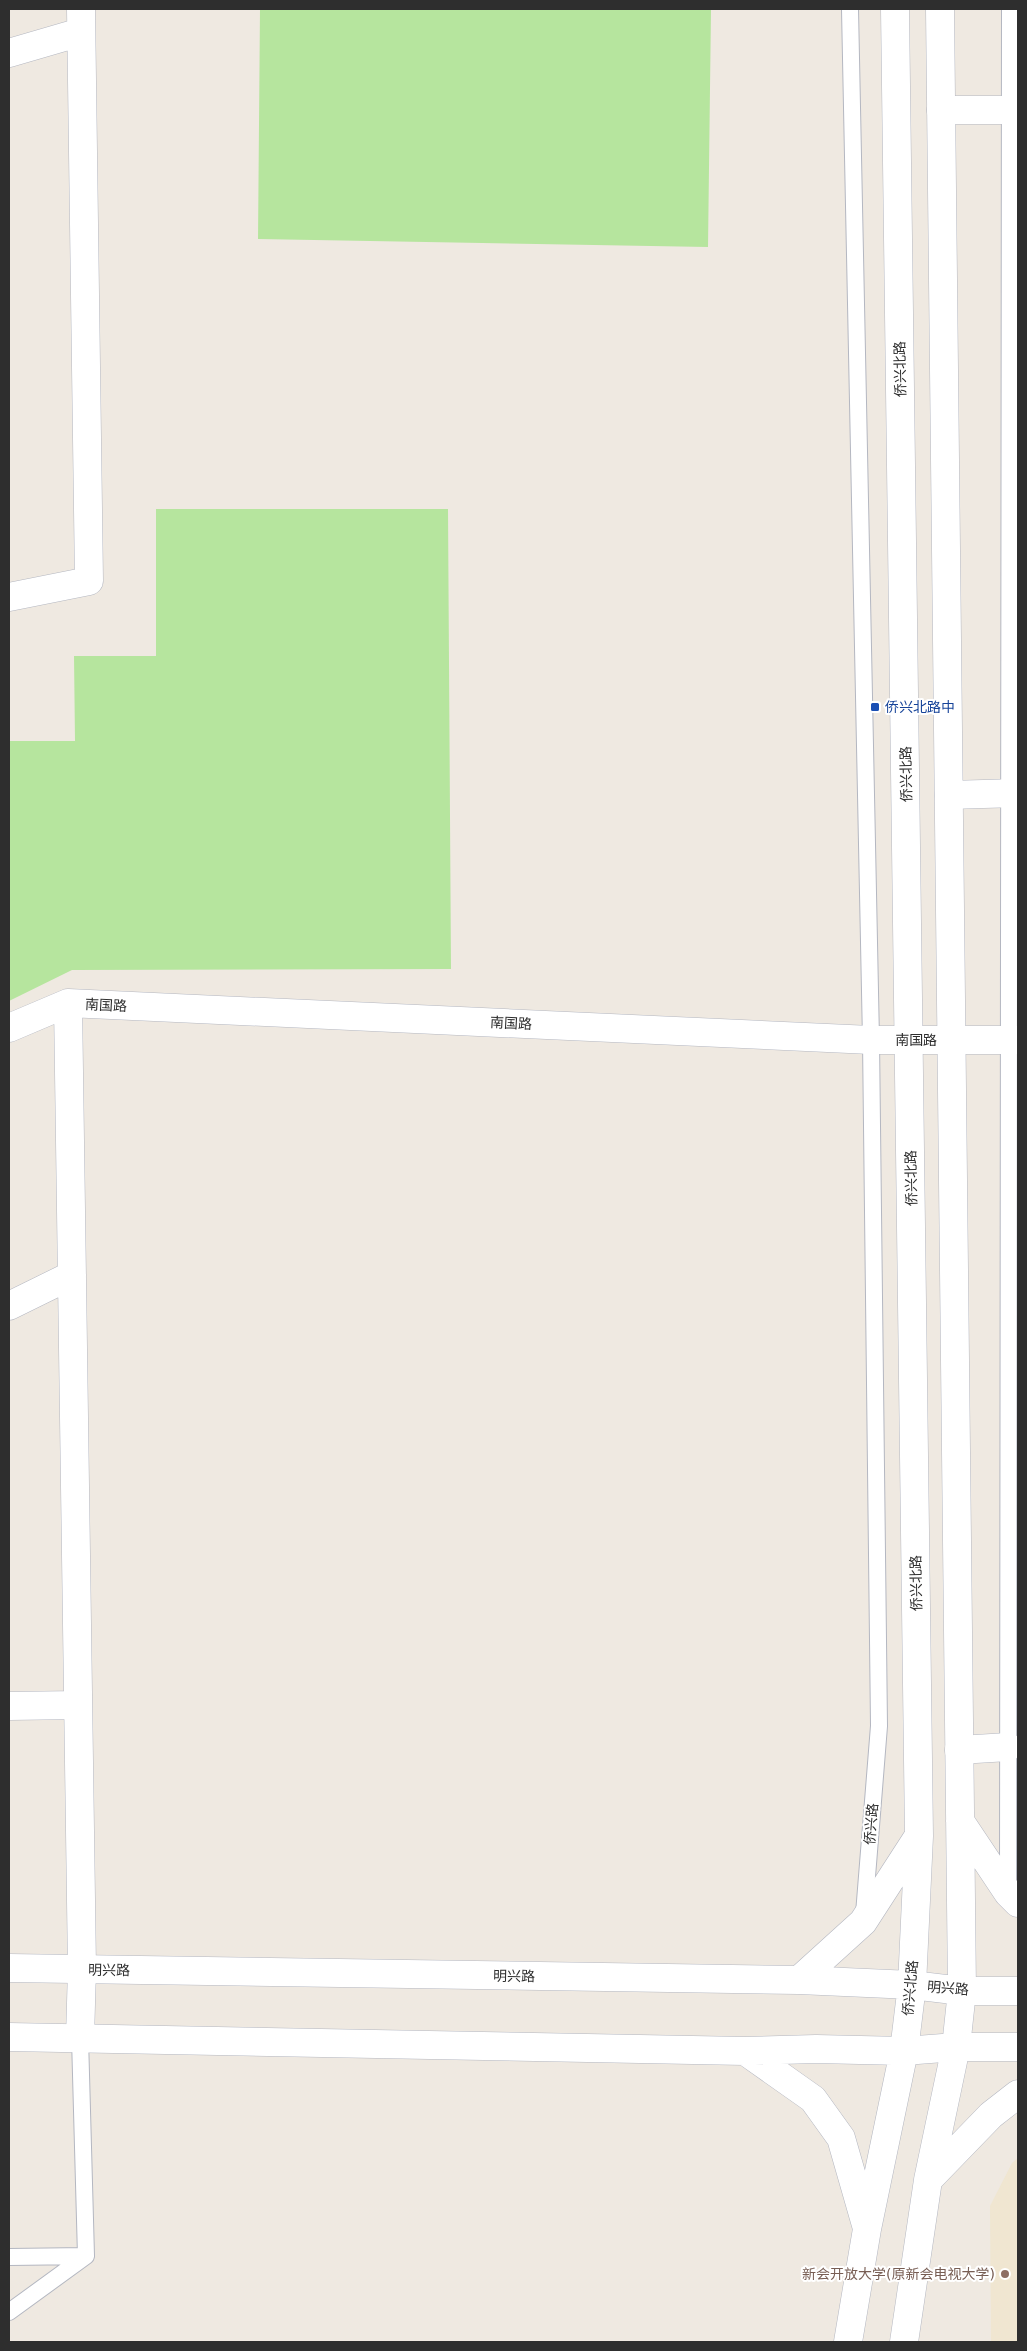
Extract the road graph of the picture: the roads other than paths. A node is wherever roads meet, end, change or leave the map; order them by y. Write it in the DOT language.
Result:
graph roads {
  1 [pos="850,9"];
  2 [pos="895,9"];
  3 [pos="940,9"];
  4 [pos="1010,9"];
  5 [pos="81,20"];
  6 [pos="9,53"];
  7 [pos="941,110"];
  8 [pos="1014,110"];
  9 [pos="9,597"];
  10 [pos="1013,793"];
  11 [pos="948,795"];
  12 [pos="68,1003"];
  13 [pos="9,1028"];
  14 [pos="871,1040"];
  15 [pos="909,1040"];
  16 [pos="952,1040"];
  17 [pos="1014,1040"];
  18 [pos="72,1275"];
  19 [pos="9,1306"];
  20 [pos="78,1705"];
  21 [pos="9,1706"];
  22 [pos="1008,1747"];
  23 [pos="959,1750"];
  24 [pos="960,1821"];
  25 [pos="919,1836"];
  26 [pos="1013,1898"];
  27 [pos="863,1922"];
  28 [pos="9,1968"];
  29 [pos="82,1969"];
  30 [pos="799,1980"];
  31 [pos="912,1985"];
  32 [pos="962,1991"];
  33 [pos="1018,1991"];
  34 [pos="9,2037"];
  35 [pos="80,2038"];
  36 [pos="956,2047"];
  37 [pos="1018,2047"];
  38 [pos="904,2051"];
  39 [pos="745,2052"];
  40 [pos="1018,2094"];
  41 [pos="928,2180"];
  42 [pos="867,2229"];
  43 [pos="86,2256"];
  44 [pos="9,2257"];
  45 [pos="9,2312"];
  46 [pos="848,2342"];
  47 [pos="904,2342"];
  1 -- 14 [label="lane"];
  2 -- 15 [label="street, 侨兴北路"];
  3 -- 7 [label="street"];
  4 -- 8 [label="lane"];
  5 -- 6 [label="street"];
  5 -- 9 [label="street"];
  7 -- 8 [label="street"];
  7 -- 11 [label="street"];
  8 -- 10 [label="lane"];
  10 -- 11 [label="street"];
  10 -- 17 [label="lane"];
  11 -- 16 [label="street"];
  12 -- 13 [label="street, 南国路"];
  12 -- 14 [label="street, 南国路"];
  12 -- 18 [label="street"];
  14 -- 15 [label="street, 南国路"];
  14 -- 27 [label="lane, 侨兴路"];
  15 -- 16 [label="street, 南国路"];
  15 -- 25 [label="street, 侨兴北路"];
  16 -- 17 [label="street, 南国路"];
  16 -- 23 [label="street"];
  17 -- 22 [label="lane"];
  18 -- 19 [label="street"];
  18 -- 20 [label="street"];
  20 -- 21 [label="street"];
  20 -- 29 [label="street"];
  22 -- 23 [label="street"];
  22 -- 26 [label="lane"];
  23 -- 24 [label="street"];
  24 -- 26 [label="street"];
  24 -- 32 [label="street"];
  25 -- 27 [label="street"];
  25 -- 31 [label="street, 侨兴北路"];
  27 -- 30 [label="street"];
  28 -- 29 [label="street, 明兴路"];
  29 -- 30 [label="street, 明兴路"];
  29 -- 35 [label="street"];
  30 -- 31 [label="street, 明兴路"];
  31 -- 32 [label="street, 明兴路"];
  31 -- 38 [label="street, 侨兴北路"];
  32 -- 33 [label="street, 明兴路"];
  32 -- 36 [label="street"];
  34 -- 35 [label="street"];
  35 -- 39 [label="street"];
  35 -- 43 [label="lane"];
  36 -- 37 [label="street"];
  36 -- 38 [label="street"];
  36 -- 41 [label="street"];
  38 -- 39 [label="street"];
  38 -- 42 [label="street, 侨兴北路"];
  39 -- 42 [label="street"];
  40 -- 41 [label="street"];
  41 -- 47 [label="street"];
  42 -- 46 [label="street, 侨兴北路"];
  43 -- 44 [label="lane"];
  43 -- 45 [label="lane"];
}
